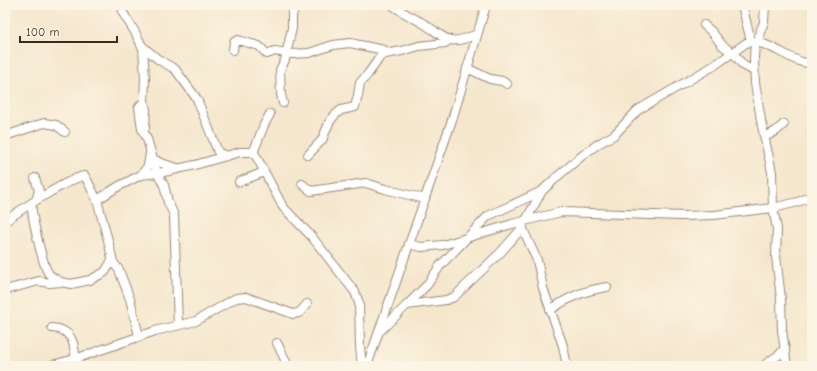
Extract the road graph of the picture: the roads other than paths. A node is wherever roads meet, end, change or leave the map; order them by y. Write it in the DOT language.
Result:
graph roads {
  1 [pos="122,5"];
  2 [pos="299,5"];
  3 [pos="392,5"];
  4 [pos="486,5"];
  5 [pos="742,5"];
  6 [pos="765,5"];
  7 [pos="704,25"];
  8 [pos="477,34"];
  9 [pos="449,40"];
  10 [pos="754,42"];
  11 [pos="142,45"];
  12 [pos="233,50"];
  13 [pos="286,53"];
  14 [pos="390,53"];
  15 [pos="733,53"];
  16 [pos="812,62"];
  17 [pos="468,68"];
  18 [pos="754,71"];
  19 [pos="507,84"];
  20 [pos="283,103"];
  21 [pos="270,114"];
  22 [pos="784,124"];
  23 [pos="65,132"];
  24 [pos="5,136"];
  25 [pos="765,137"];
  26 [pos="151,149"];
  27 [pos="253,153"];
  28 [pos="308,155"];
  29 [pos="226,156"];
  30 [pos="153,158"];
  31 [pos="178,168"];
  32 [pos="264,172"];
  33 [pos="157,173"];
  34 [pos="141,176"];
  35 [pos="36,178"];
  36 [pos="239,182"];
  37 [pos="302,184"];
  38 [pos="542,191"];
  39 [pos="812,196"];
  40 [pos="425,199"];
  41 [pos="97,200"];
  42 [pos="34,201"];
  43 [pos="773,208"];
  44 [pos="5,222"];
  45 [pos="523,223"];
  46 [pos="468,238"];
  47 [pos="409,244"];
  48 [pos="112,260"];
  49 [pos="118,269"];
  50 [pos="105,272"];
  51 [pos="60,282"];
  52 [pos="607,287"];
  53 [pos="5,290"];
  54 [pos="307,304"];
  55 [pos="408,305"];
  56 [pos="550,310"];
  57 [pos="178,325"];
  58 [pos="52,328"];
  59 [pos="379,332"];
  60 [pos="139,336"];
  61 [pos="278,343"];
  62 [pos="785,348"];
  63 [pos="70,362"];
  64 [pos="50,366"];
  65 [pos="288,366"];
  66 [pos="362,366"];
  67 [pos="367,366"];
  68 [pos="567,366"];
  69 [pos="763,366"];
  70 [pos="786,366"];
  1 -- 11 [label="street"];
  2 -- 13 [label="street"];
  3 -- 9 [label="street"];
  4 -- 8 [label="street"];
  5 -- 10 [label="street"];
  6 -- 10 [label="street"];
  7 -- 15 [label="street"];
  8 -- 9 [label="street"];
  8 -- 17 [label="street"];
  9 -- 14 [label="street"];
  10 -- 15 [label="street"];
  10 -- 16 [label="street"];
  10 -- 18 [label="street"];
  11 -- 26 [label="street"];
  11 -- 29 [label="street"];
  12 -- 13 [label="street"];
  13 -- 14 [label="street"];
  13 -- 20 [label="street"];
  14 -- 28 [label="street"];
  15 -- 18 [label="street"];
  15 -- 38 [label="street"];
  17 -- 19 [label="street"];
  17 -- 40 [label="street"];
  18 -- 25 [label="street"];
  21 -- 27 [label="street"];
  22 -- 25 [label="street"];
  23 -- 24 [label="street"];
  25 -- 43 [label="street"];
  26 -- 30 [label="street"];
  26 -- 34 [label="street"];
  27 -- 29 [label="street"];
  27 -- 32 [label="street"];
  29 -- 31 [label="street"];
  30 -- 31 [label="street"];
  30 -- 33 [label="street"];
  31 -- 33 [label="street"];
  32 -- 36 [label="street"];
  32 -- 66 [label="street"];
  33 -- 34 [label="street"];
  33 -- 57 [label="street"];
  34 -- 41 [label="street"];
  35 -- 42 [label="street"];
  37 -- 40 [label="street"];
  38 -- 45 [label="street"];
  38 -- 46 [label="street"];
  39 -- 43 [label="street"];
  40 -- 47 [label="street"];
  41 -- 42 [label="street"];
  41 -- 48 [label="street"];
  42 -- 44 [label="street"];
  42 -- 51 [label="street"];
  43 -- 45 [label="street"];
  43 -- 62 [label="street"];
  45 -- 46 [label="street"];
  45 -- 55 [label="street"];
  45 -- 56 [label="street"];
  46 -- 47 [label="street"];
  46 -- 55 [label="street"];
  47 -- 59 [label="street"];
  48 -- 49 [label="street"];
  48 -- 50 [label="street"];
  49 -- 50 [label="street"];
  49 -- 60 [label="street"];
  50 -- 51 [label="street"];
  51 -- 53 [label="street"];
  52 -- 56 [label="street"];
  54 -- 57 [label="street"];
  55 -- 59 [label="street"];
  56 -- 68 [label="street"];
  57 -- 60 [label="street"];
  58 -- 63 [label="street"];
  59 -- 67 [label="street"];
  60 -- 63 [label="street"];
  61 -- 65 [label="street"];
  62 -- 69 [label="street"];
  62 -- 70 [label="street"];
  63 -- 64 [label="street"];
}
